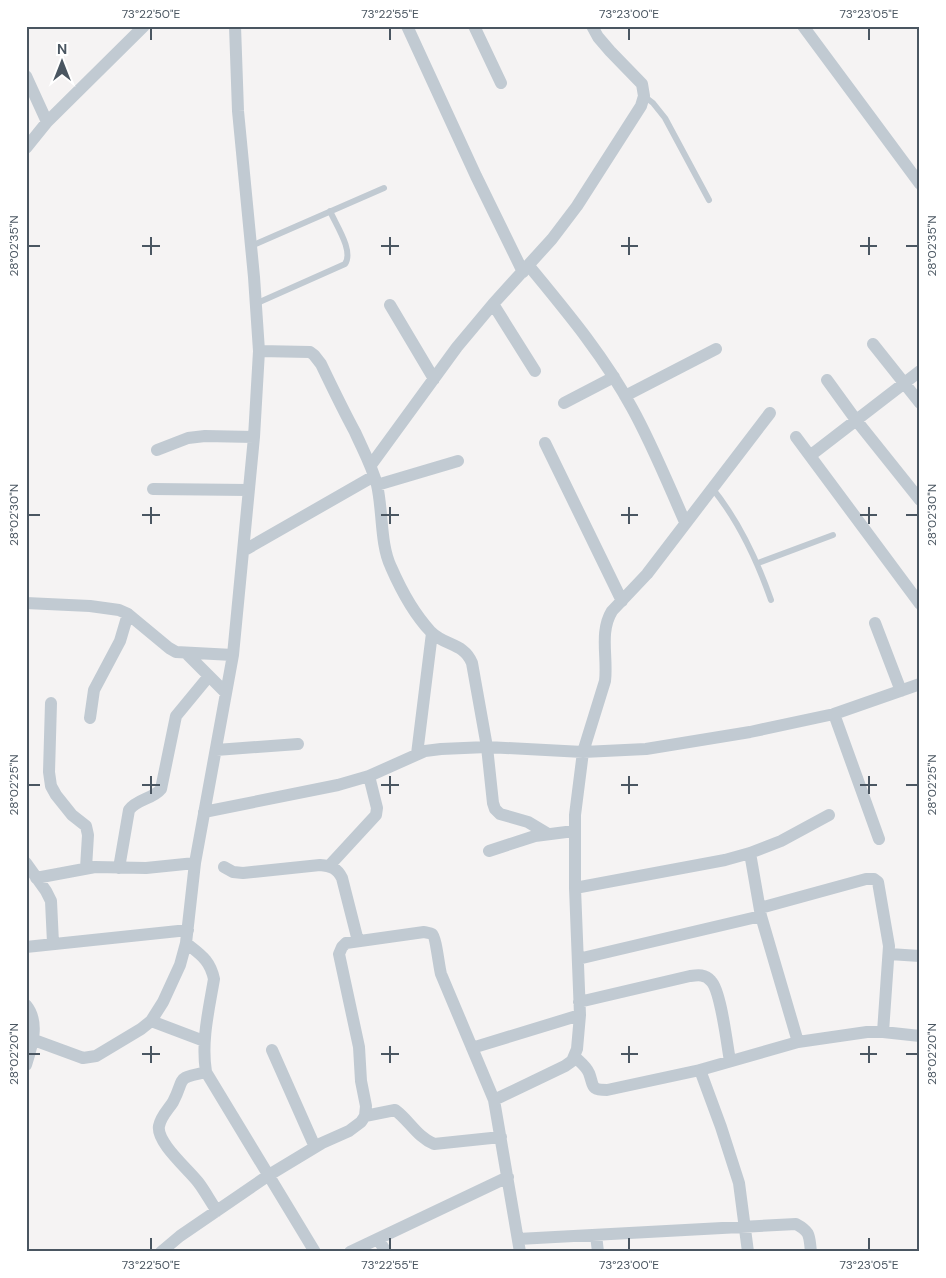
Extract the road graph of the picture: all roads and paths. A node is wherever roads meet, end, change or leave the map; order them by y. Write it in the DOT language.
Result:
graph roads {
  1 [pos="144,26"];
  2 [pos="235,26"];
  3 [pos="406,26"];
  4 [pos="474,26"];
  5 [pos="592,26"];
  6 [pos="803,26"];
  7 [pos="26,76"];
  8 [pos="501,84"];
  9 [pos="644,96"];
  10 [pos="48,122"];
  11 [pos="26,148"];
  12 [pos="920,184"];
  13 [pos="384,188"];
  14 [pos="709,200"];
  15 [pos="330,211"];
  16 [pos="251,246"];
  17 [pos="526,269"];
  18 [pos="256,304"];
  19 [pos="493,304"];
  20 [pos="390,305"];
  21 [pos="873,344"];
  22 [pos="716,349"];
  23 [pos="259,351"];
  24 [pos="536,371"];
  25 [pos="920,371"];
  26 [pos="614,377"];
  27 [pos="434,379"];
  28 [pos="827,380"];
  29 [pos="904,383"];
  30 [pos="625,396"];
  31 [pos="564,402"];
  32 [pos="920,403"];
  33 [pos="770,413"];
  34 [pos="856,420"];
  35 [pos="254,437"];
  36 [pos="796,437"];
  37 [pos="545,443"];
  38 [pos="157,450"];
  39 [pos="811,454"];
  40 [pos="458,461"];
  41 [pos="374,475"];
  42 [pos="712,488"];
  43 [pos="153,489"];
  44 [pos="248,490"];
  45 [pos="920,500"];
  46 [pos="685,522"];
  47 [pos="833,535"];
  48 [pos="243,551"];
  49 [pos="758,563"];
  50 [pos="771,600"];
  51 [pos="622,601"];
  52 [pos="26,603"];
  53 [pos="920,604"];
  54 [pos="128,614"];
  55 [pos="875,623"];
  56 [pos="432,634"];
  57 [pos="186,653"];
  58 [pos="234,655"];
  59 [pos="209,676"];
  60 [pos="920,684"];
  61 [pos="901,691"];
  62 [pos="226,693"];
  63 [pos="51,703"];
  64 [pos="834,714"];
  65 [pos="90,718"];
  66 [pos="298,744"];
  67 [pos="487,747"];
  68 [pos="216,750"];
  69 [pos="583,752"];
  70 [pos="417,754"];
  71 [pos="370,776"];
  72 [pos="204,812"];
  73 [pos="829,815"];
  74 [pos="574,831"];
  75 [pos="548,834"];
  76 [pos="879,839"];
  77 [pos="489,851"];
  78 [pos="750,853"];
  79 [pos="26,863"];
  80 [pos="195,863"];
  81 [pos="329,866"];
  82 [pos="224,867"];
  83 [pos="86,868"];
  84 [pos="119,868"];
  85 [pos="36,878"];
  86 [pos="575,888"];
  87 [pos="761,912"];
  88 [pos="188,930"];
  89 [pos="358,941"];
  90 [pos="53,943"];
  91 [pos="186,943"];
  92 [pos="26,947"];
  93 [pos="889,954"];
  94 [pos="920,956"];
  95 [pos="578,959"];
  96 [pos="26,1005"];
  97 [pos="579,1009"];
  98 [pos="151,1021"];
  99 [pos="883,1032"];
  100 [pos="920,1036"];
  101 [pos="34,1040"];
  102 [pos="204,1041"];
  103 [pos="798,1042"];
  104 [pos="472,1048"];
  105 [pos="272,1050"];
  106 [pos="575,1057"];
  107 [pos="730,1061"];
  108 [pos="26,1065"];
  109 [pos="700,1070"];
  110 [pos="206,1072"];
  111 [pos="494,1100"];
  112 [pos="365,1116"];
  113 [pos="501,1137"];
  114 [pos="315,1147"];
  115 [pos="269,1174"];
  116 [pos="508,1177"];
  117 [pos="217,1211"];
  118 [pos="745,1228"];
  119 [pos="596,1236"];
  120 [pos="378,1239"];
  121 [pos="519,1246"];
  122 [pos="161,1252"];
  123 [pos="315,1252"];
  124 [pos="350,1252"];
  125 [pos="386,1252"];
  126 [pos="598,1252"];
  127 [pos="748,1252"];
  128 [pos="811,1252"];
  1 -- 10 [label="street"];
  2 -- 16 [label="street"];
  3 -- 17 [label="street"];
  4 -- 8 [label="street"];
  5 -- 9 [label="street"];
  6 -- 12 [label="street"];
  7 -- 10 [label="street"];
  9 -- 14 [label="lane"];
  9 -- 17 [label="street"];
  10 -- 11 [label="street"];
  13 -- 15 [label="lane"];
  15 -- 16 [label="lane"];
  15 -- 18 [label="lane"];
  16 -- 18 [label="street"];
  17 -- 19 [label="street"];
  17 -- 26 [label="street"];
  18 -- 23 [label="street"];
  19 -- 24 [label="street"];
  19 -- 27 [label="street"];
  20 -- 27 [label="street"];
  21 -- 29 [label="street"];
  22 -- 30 [label="street"];
  23 -- 35 [label="street"];
  23 -- 41 [label="street"];
  25 -- 29 [label="street"];
  26 -- 30 [label="street"];
  26 -- 31 [label="street"];
  27 -- 41 [label="street"];
  28 -- 34 [label="street"];
  29 -- 32 [label="street"];
  29 -- 34 [label="street"];
  30 -- 46 [label="street"];
  33 -- 42 [label="street"];
  34 -- 39 [label="street"];
  34 -- 45 [label="street"];
  35 -- 38 [label="street"];
  35 -- 44 [label="street"];
  36 -- 39 [label="street"];
  37 -- 51 [label="street"];
  39 -- 53 [label="street"];
  40 -- 41 [label="street"];
  41 -- 48 [label="street"];
  41 -- 56 [label="street"];
  42 -- 46 [label="street"];
  42 -- 49 [label="lane"];
  43 -- 44 [label="street"];
  44 -- 48 [label="street"];
  46 -- 51 [label="street"];
  47 -- 49 [label="lane"];
  48 -- 58 [label="street"];
  49 -- 50 [label="lane"];
  51 -- 69 [label="street"];
  52 -- 54 [label="street"];
  54 -- 57 [label="street"];
  54 -- 65 [label="street"];
  55 -- 61 [label="street"];
  56 -- 67 [label="street"];
  56 -- 70 [label="street"];
  57 -- 58 [label="street"];
  57 -- 59 [label="street"];
  58 -- 62 [label="street"];
  59 -- 62 [label="street"];
  59 -- 84 [label="street"];
  60 -- 61 [label="street"];
  61 -- 64 [label="street"];
  62 -- 68 [label="street"];
  63 -- 83 [label="street"];
  64 -- 69 [label="street"];
  64 -- 76 [label="street"];
  66 -- 68 [label="street"];
  67 -- 69 [label="street"];
  67 -- 70 [label="street"];
  67 -- 75 [label="street"];
  68 -- 72 [label="street"];
  69 -- 74 [label="street"];
  70 -- 71 [label="street"];
  71 -- 72 [label="street"];
  71 -- 81 [label="street"];
  72 -- 80 [label="street"];
  73 -- 78 [label="street"];
  74 -- 75 [label="street"];
  74 -- 86 [label="street"];
  75 -- 77 [label="street"];
  78 -- 86 [label="street"];
  78 -- 87 [label="street"];
  79 -- 85 [label="street"];
  80 -- 84 [label="street"];
  80 -- 88 [label="street"];
  81 -- 82 [label="street"];
  81 -- 89 [label="street"];
  83 -- 84 [label="street"];
  83 -- 85 [label="street"];
  85 -- 90 [label="street"];
  86 -- 95 [label="street"];
  87 -- 93 [label="street"];
  87 -- 95 [label="street"];
  87 -- 103 [label="street"];
  88 -- 90 [label="street"];
  88 -- 91 [label="street"];
  89 -- 104 [label="street"];
  89 -- 112 [label="street"];
  90 -- 92 [label="street"];
  91 -- 98 [label="street"];
  91 -- 102 [label="street"];
  93 -- 94 [label="street"];
  93 -- 99 [label="street"];
  95 -- 97 [label="street"];
  96 -- 101 [label="street"];
  97 -- 104 [label="street"];
  97 -- 106 [label="street"];
  97 -- 107 [label="street"];
  98 -- 101 [label="street"];
  98 -- 102 [label="street"];
  99 -- 100 [label="street"];
  99 -- 103 [label="street"];
  101 -- 108 [label="street"];
  102 -- 110 [label="street"];
  103 -- 107 [label="street"];
  104 -- 111 [label="street"];
  105 -- 114 [label="street"];
  106 -- 109 [label="street"];
  106 -- 111 [label="street"];
  107 -- 109 [label="street"];
  109 -- 118 [label="street"];
  110 -- 115 [label="street"];
  110 -- 117 [label="street"];
  111 -- 113 [label="street"];
  112 -- 113 [label="street"];
  112 -- 114 [label="street"];
  113 -- 116 [label="street"];
  114 -- 115 [label="street"];
  115 -- 117 [label="street"];
  115 -- 123 [label="street"];
  116 -- 120 [label="street"];
  116 -- 121 [label="street"];
  117 -- 122 [label="street"];
  118 -- 119 [label="street"];
  118 -- 127 [label="street"];
  118 -- 128 [label="street"];
  119 -- 121 [label="street"];
  119 -- 126 [label="street"];
  120 -- 124 [label="street"];
  120 -- 125 [label="street"];
}
